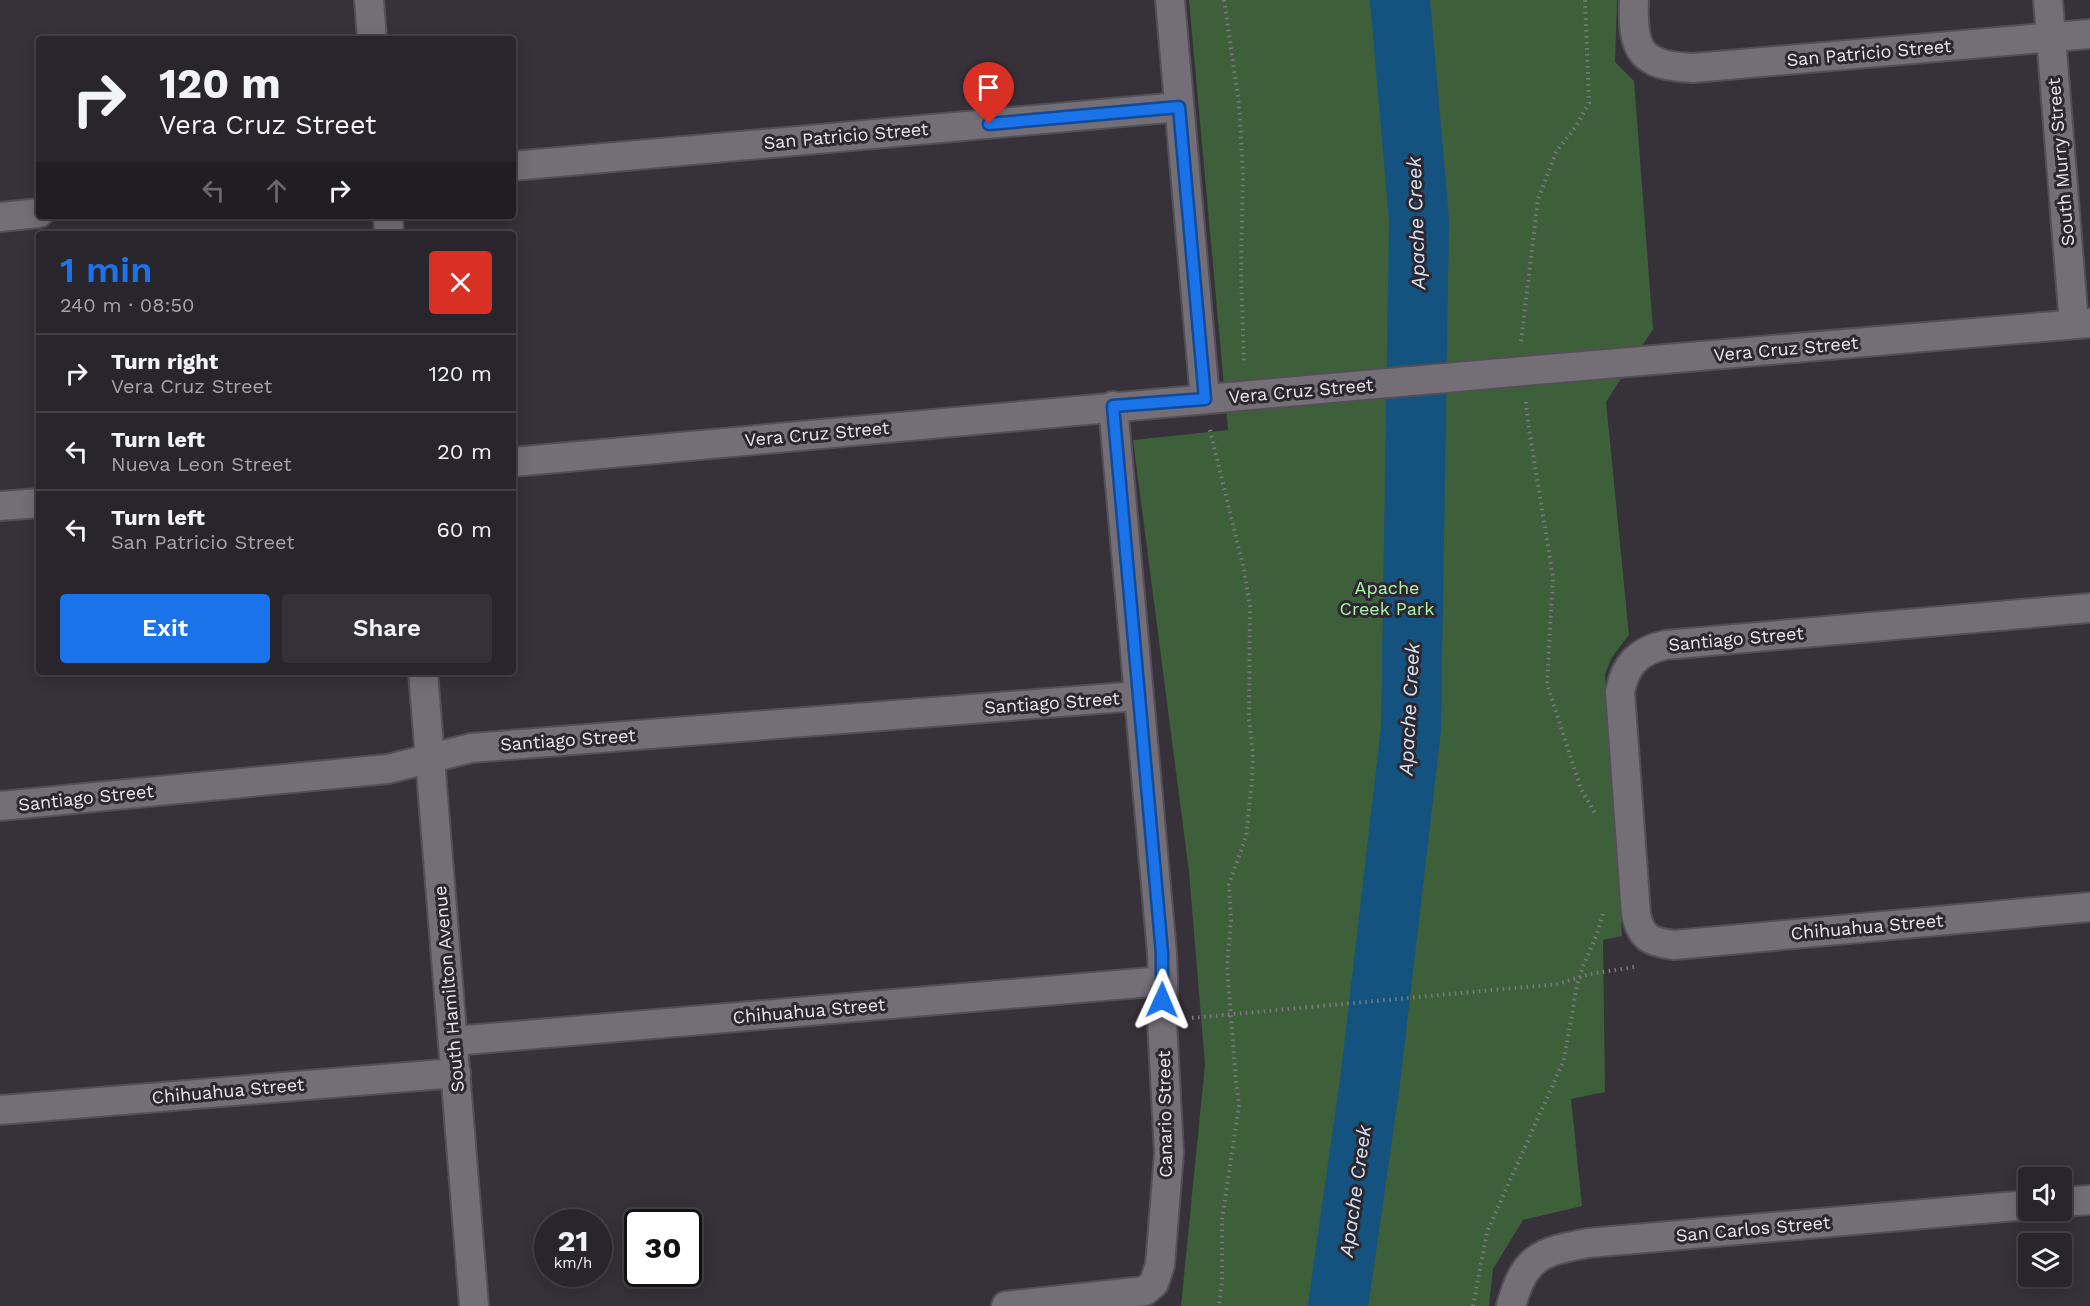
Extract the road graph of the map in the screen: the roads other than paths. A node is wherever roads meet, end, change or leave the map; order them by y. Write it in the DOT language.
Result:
graph roads {
  1 [pos="369,0"];
  2 [pos="1170,0"];
  3 [pos="1634,0"];
  4 [pos="2048,0"];
  5 [pos="2090,34"];
  6 [pos="372,36"];
  7 [pos="2051,37"];
  8 [pos="1179,107"];
  9 [pos="516,166"];
  10 [pos="36,213"];
  11 [pos="0,217"];
  12 [pos="2082,323"];
  13 [pos="1205,399"];
  14 [pos="1113,406"];
  15 [pos="516,462"];
  16 [pos="36,503"];
  17 [pos="0,506"];
  18 [pos="2090,608"];
  19 [pos="423,675"];
  20 [pos="1138,696"];
  21 [pos="430,759"];
  22 [pos="0,806"];
  23 [pos="2090,907"];
  24 [pos="1646,937"];
  25 [pos="1163,981"];
  26 [pos="454,1041"];
  27 [pos="456,1072"];
  28 [pos="0,1110"];
  29 [pos="2090,1200"];
  30 [pos="2072,1201"];
  31 [pos="2018,1206"];
  32 [pos="474,1306"];
  33 [pos="1006,1306"];
  34 [pos="1511,1306"];
  1 -- 6 [label="street"];
  2 -- 8 [label="street"];
  3 -- 7 [label="street, San Patricio Street"];
  4 -- 7 [label="street, South Murry Street"];
  5 -- 7 [label="street, San Patricio Street"];
  7 -- 12 [label="street, South Murry Street"];
  8 -- 9 [label="street, San Patricio Street"];
  8 -- 13 [label="street"];
  10 -- 11 [label="street"];
  12 -- 13 [label="street, Vera Cruz Street, bridge"];
  13 -- 14 [label="street, Vera Cruz Street"];
  14 -- 15 [label="street, Vera Cruz Street"];
  14 -- 20 [label="street, Canario Street"];
  16 -- 17 [label="street"];
  18 -- 24 [label="street, Santiago Street"];
  19 -- 21 [label="street, South Hamilton Avenue"];
  20 -- 21 [label="street, Santiago Street"];
  20 -- 25 [label="street, Canario Street"];
  21 -- 22 [label="street, Santiago Street"];
  21 -- 26 [label="street, South Hamilton Avenue"];
  23 -- 24 [label="street, Chihuahua Street"];
  25 -- 26 [label="street, Chihuahua Street"];
  25 -- 33 [label="street, Canario Street"];
  26 -- 27 [label="street, South Hamilton Avenue"];
  27 -- 28 [label="street, Chihuahua Street"];
  27 -- 32 [label="street, South Hamilton Avenue"];
  29 -- 30 [label="street"];
  31 -- 34 [label="street, San Carlos Street"];
}
